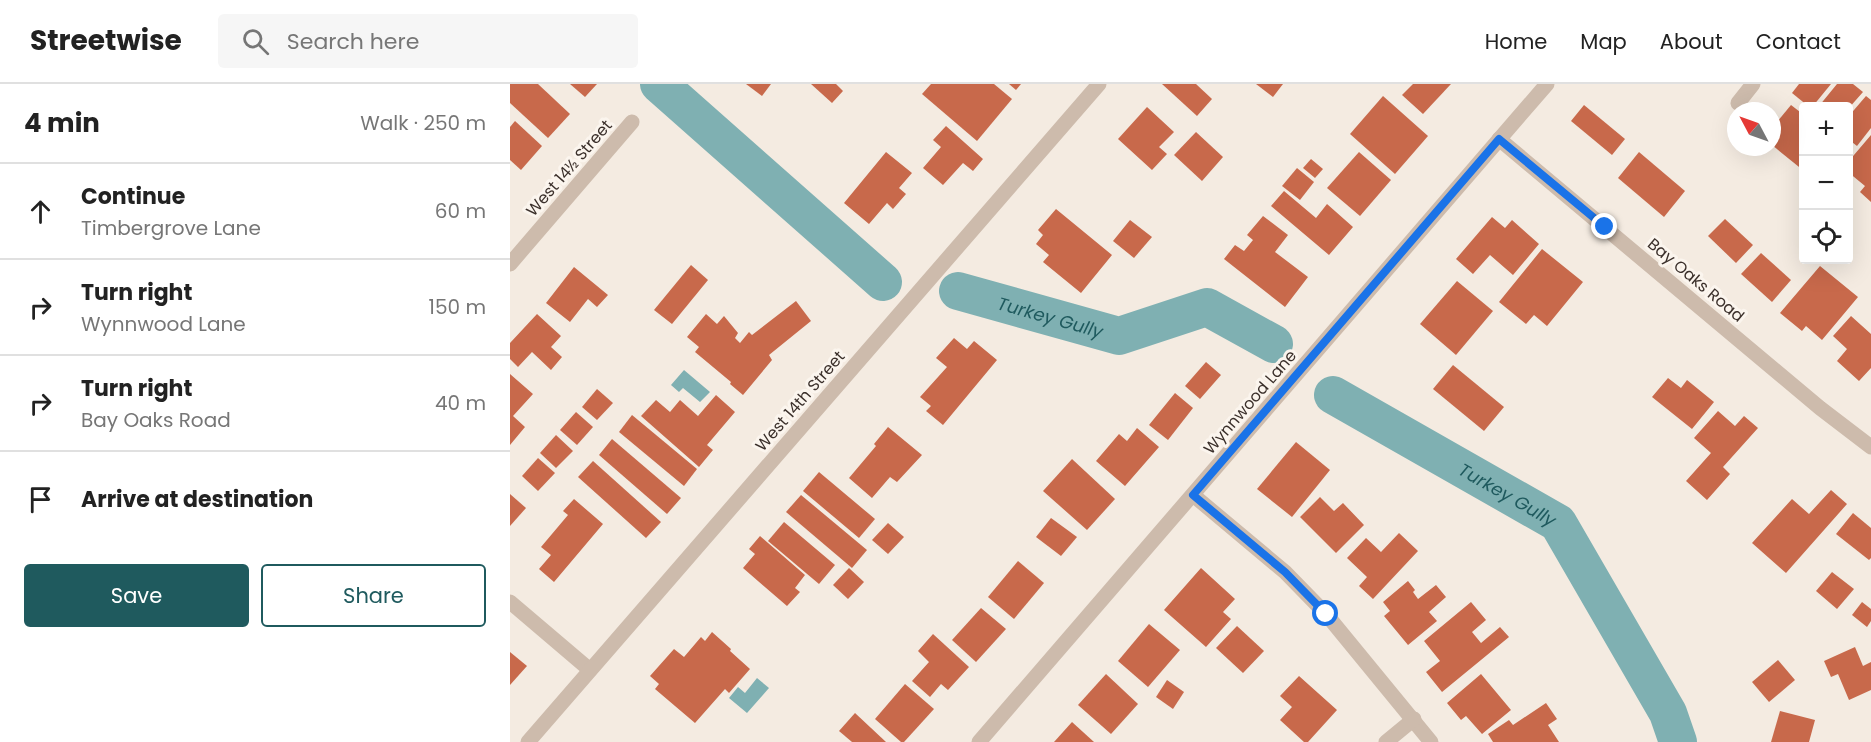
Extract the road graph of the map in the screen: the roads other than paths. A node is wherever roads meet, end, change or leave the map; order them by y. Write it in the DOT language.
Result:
graph roads {
  1 [pos="1099,84"];
  2 [pos="1547,84"];
  3 [pos="1753,84"];
  4 [pos="1739,102"];
  5 [pos="632,122"];
  6 [pos="1499,139"];
  7 [pos="510,264"];
  8 [pos="1871,447"];
  9 [pos="1193,495"];
  10 [pos="510,602"];
  11 [pos="590,670"];
  12 [pos="1414,719"];
  13 [pos="528,742"];
  14 [pos="979,742"];
  15 [pos="1386,742"];
  16 [pos="1431,742"];
  1 -- 11 [label="street, West 14th Street"];
  2 -- 6 [label="street, Wynnwood Lane"];
  3 -- 4 [label="street"];
  5 -- 7 [label="street, West 14½ Street"];
  6 -- 8 [label="street, Bay Oaks Road"];
  6 -- 9 [label="street, Wynnwood Lane"];
  9 -- 12 [label="street"];
  9 -- 14 [label="street, Wynnwood Lane"];
  10 -- 11 [label="street"];
  11 -- 13 [label="street, West 14th Street"];
  12 -- 15 [label="street"];
  12 -- 16 [label="street"];
}
